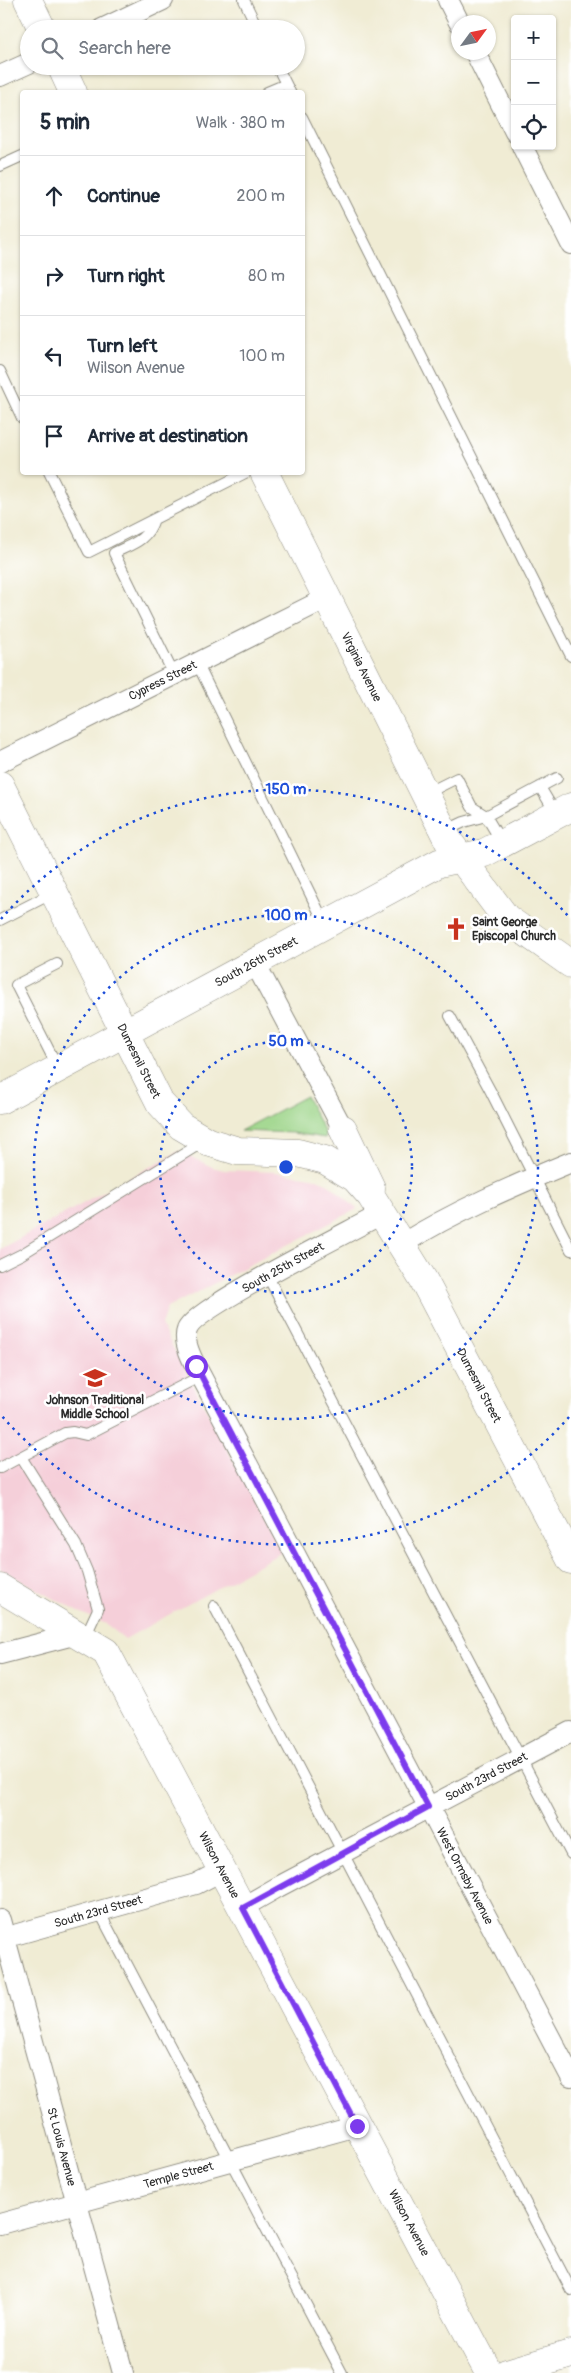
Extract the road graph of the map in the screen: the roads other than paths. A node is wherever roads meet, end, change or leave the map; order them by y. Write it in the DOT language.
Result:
graph roads {
  1 [pos="28,0"];
  2 [pos="163,0"];
  3 [pos="244,0"];
  4 [pos="448,0"];
  5 [pos="136,6"];
  6 [pos="456,15"];
  7 [pos="38,20"];
  8 [pos="115,20"];
  9 [pos="254,20"];
  10 [pos="479,60"];
  11 [pos="20,67"];
  12 [pos="65,75"];
  13 [pos="282,75"];
  14 [pos="0,76"];
  15 [pos="288,88"];
  16 [pos="72,90"];
  17 [pos="305,124"];
  18 [pos="511,124"];
  19 [pos="524,150"];
  20 [pos="20,157"];
  21 [pos="0,166"];
  22 [pos="571,244"];
  23 [pos="0,371"];
  24 [pos="20,414"];
  25 [pos="50,475"];
  26 [pos="241,475"];
  27 [pos="266,475"];
  28 [pos="154,520"];
  29 [pos="327,598"];
  30 [pos="571,656"];
  31 [pos="197,663"];
  32 [pos="174,675"];
  33 [pos="0,762"];
  34 [pos="557,778"];
  35 [pos="0,785"];
  36 [pos="540,787"];
  37 [pos="425,794"];
  38 [pos="564,811"];
  39 [pos="486,816"];
  40 [pos="444,832"];
  41 [pos="502,844"];
  42 [pos="462,858"];
  43 [pos="54,892"];
  44 [pos="0,920"];
  45 [pos="326,925"];
  46 [pos="255,963"];
  47 [pos="56,964"];
  48 [pos="571,964"];
  49 [pos="450,1016"];
  50 [pos="125,1033"];
  51 [pos="58,1069"];
  52 [pos="0,1100"];
  53 [pos="343,1129"];
  54 [pos="205,1140"];
  55 [pos="571,1162"];
  56 [pos="533,1178"];
  57 [pos="383,1213"];
  58 [pos="402,1244"];
  59 [pos="571,1250"];
  60 [pos="0,1265"];
  61 [pos="267,1276"];
  62 [pos="188,1328"];
  63 [pos="201,1376"];
  64 [pos="21,1457"];
  65 [pos="0,1468"];
  66 [pos="571,1560"];
  67 [pos="0,1588"];
  68 [pos="214,1606"];
  69 [pos="81,1636"];
  70 [pos="0,1654"];
  71 [pos="571,1732"];
  72 [pos="521,1758"];
  73 [pos="428,1807"];
  74 [pos="341,1853"];
  75 [pos="571,1854"];
  76 [pos="223,1870"];
  77 [pos="243,1908"];
  78 [pos="99,1911"];
  79 [pos="2,1932"];
  80 [pos="571,2077"];
  81 [pos="357,2126"];
  82 [pos="228,2160"];
  83 [pos="76,2203"];
  84 [pos="0,2224"];
  85 [pos="571,2290"];
  86 [pos="571,2354"];
  87 [pos="123,2373"];
  88 [pos="342,2373"];
  89 [pos="489,2373"];
  90 [pos="507,2373"];
  1 -- 7 [label="main road"];
  2 -- 5 [label="street"];
  3 -- 9 [label="lane"];
  4 -- 6 [label="street"];
  5 -- 8 [label="street"];
  10 -- 18 [label="street"];
  11 -- 14 [label="street"];
  12 -- 16 [label="main road"];
  13 -- 15 [label="lane"];
  17 -- 30 [label="lane"];
  19 -- 22 [label="street"];
  20 -- 21 [label="lane"];
  23 -- 24 [label="lane"];
  25 -- 28 [label="lane"];
  26 -- 28 [label="lane"];
  27 -- 29 [label="main road, Virginia Avenue"];
  28 -- 32 [label="lane"];
  29 -- 31 [label="street, Cypress Street"];
  29 -- 37 [label="main road, Virginia Avenue"];
  31 -- 32 [label="street, Cypress Street"];
  31 -- 45 [label="lane"];
  32 -- 33 [label="street, Cypress Street"];
  34 -- 36 [label="lane"];
  35 -- 43 [label="main road, Dumesnil Street"];
  36 -- 38 [label="lane"];
  36 -- 39 [label="lane"];
  37 -- 39 [label="lane"];
  37 -- 40 [label="main road, Virginia Avenue"];
  38 -- 41 [label="main road, South 26th Street"];
  39 -- 40 [label="lane"];
  39 -- 41 [label="lane"];
  40 -- 42 [label="main road, Virginia Avenue"];
  41 -- 42 [label="main road, South 26th Street"];
  42 -- 45 [label="main road, South 26th Street"];
  42 -- 48 [label="main road, Virginia Avenue"];
  43 -- 44 [label="lane"];
  43 -- 50 [label="main road, Dumesnil Street"];
  45 -- 46 [label="main road, South 26th Street"];
  46 -- 50 [label="main road, South 26th Street"];
  46 -- 53 [label="street, Dumesnil Street"];
  47 -- 51 [label="lane"];
  49 -- 56 [label="lane"];
  50 -- 51 [label="main road, South 26th Street"];
  50 -- 54 [label="main road, Dumesnil Street"];
  51 -- 52 [label="main road, South 26th Street"];
  53 -- 57 [label="main road, Dumesnil Street"];
  54 -- 57 [label="main road, Dumesnil Street"];
  54 -- 60 [label="lane"];
  55 -- 56 [label="street"];
  56 -- 58 [label="street"];
  56 -- 59 [label="lane"];
  57 -- 58 [label="main road, Dumesnil Street"];
  57 -- 61 [label="street, South 25th Street"];
  58 -- 66 [label="main road, Dumesnil Street"];
  61 -- 62 [label="street, South 25th Street"];
  61 -- 72 [label="lane"];
  62 -- 63 [label="street, West Ormsby Avenue"];
  63 -- 64 [label="lane"];
  63 -- 73 [label="street, West Ormsby Avenue"];
  64 -- 65 [label="lane"];
  64 -- 69 [label="lane"];
  67 -- 69 [label="main road, Wilson Avenue"];
  68 -- 74 [label="lane"];
  69 -- 70 [label="street"];
  69 -- 76 [label="main road, Wilson Avenue"];
  71 -- 72 [label="street, South 23rd Street"];
  72 -- 73 [label="street, South 23rd Street"];
  72 -- 75 [label="lane"];
  73 -- 74 [label="street, South 23rd Street"];
  73 -- 80 [label="street, West Ormsby Avenue"];
  74 -- 77 [label="street, South 23rd Street"];
  74 -- 85 [label="lane"];
  76 -- 77 [label="main road, Wilson Avenue"];
  76 -- 78 [label="street, South 23rd Street"];
  77 -- 81 [label="main road, Wilson Avenue"];
  78 -- 79 [label="street, South 23rd Street"];
  78 -- 82 [label="lane"];
  79 -- 83 [label="street, St Louis Avenue"];
  81 -- 82 [label="street, Temple Street"];
  81 -- 89 [label="main road, Wilson Avenue"];
  82 -- 83 [label="street, Temple Street"];
  82 -- 88 [label="lane"];
  83 -- 84 [label="street, Temple Street"];
  83 -- 87 [label="street, St Louis Avenue"];
  86 -- 90 [label="main road"];
}
